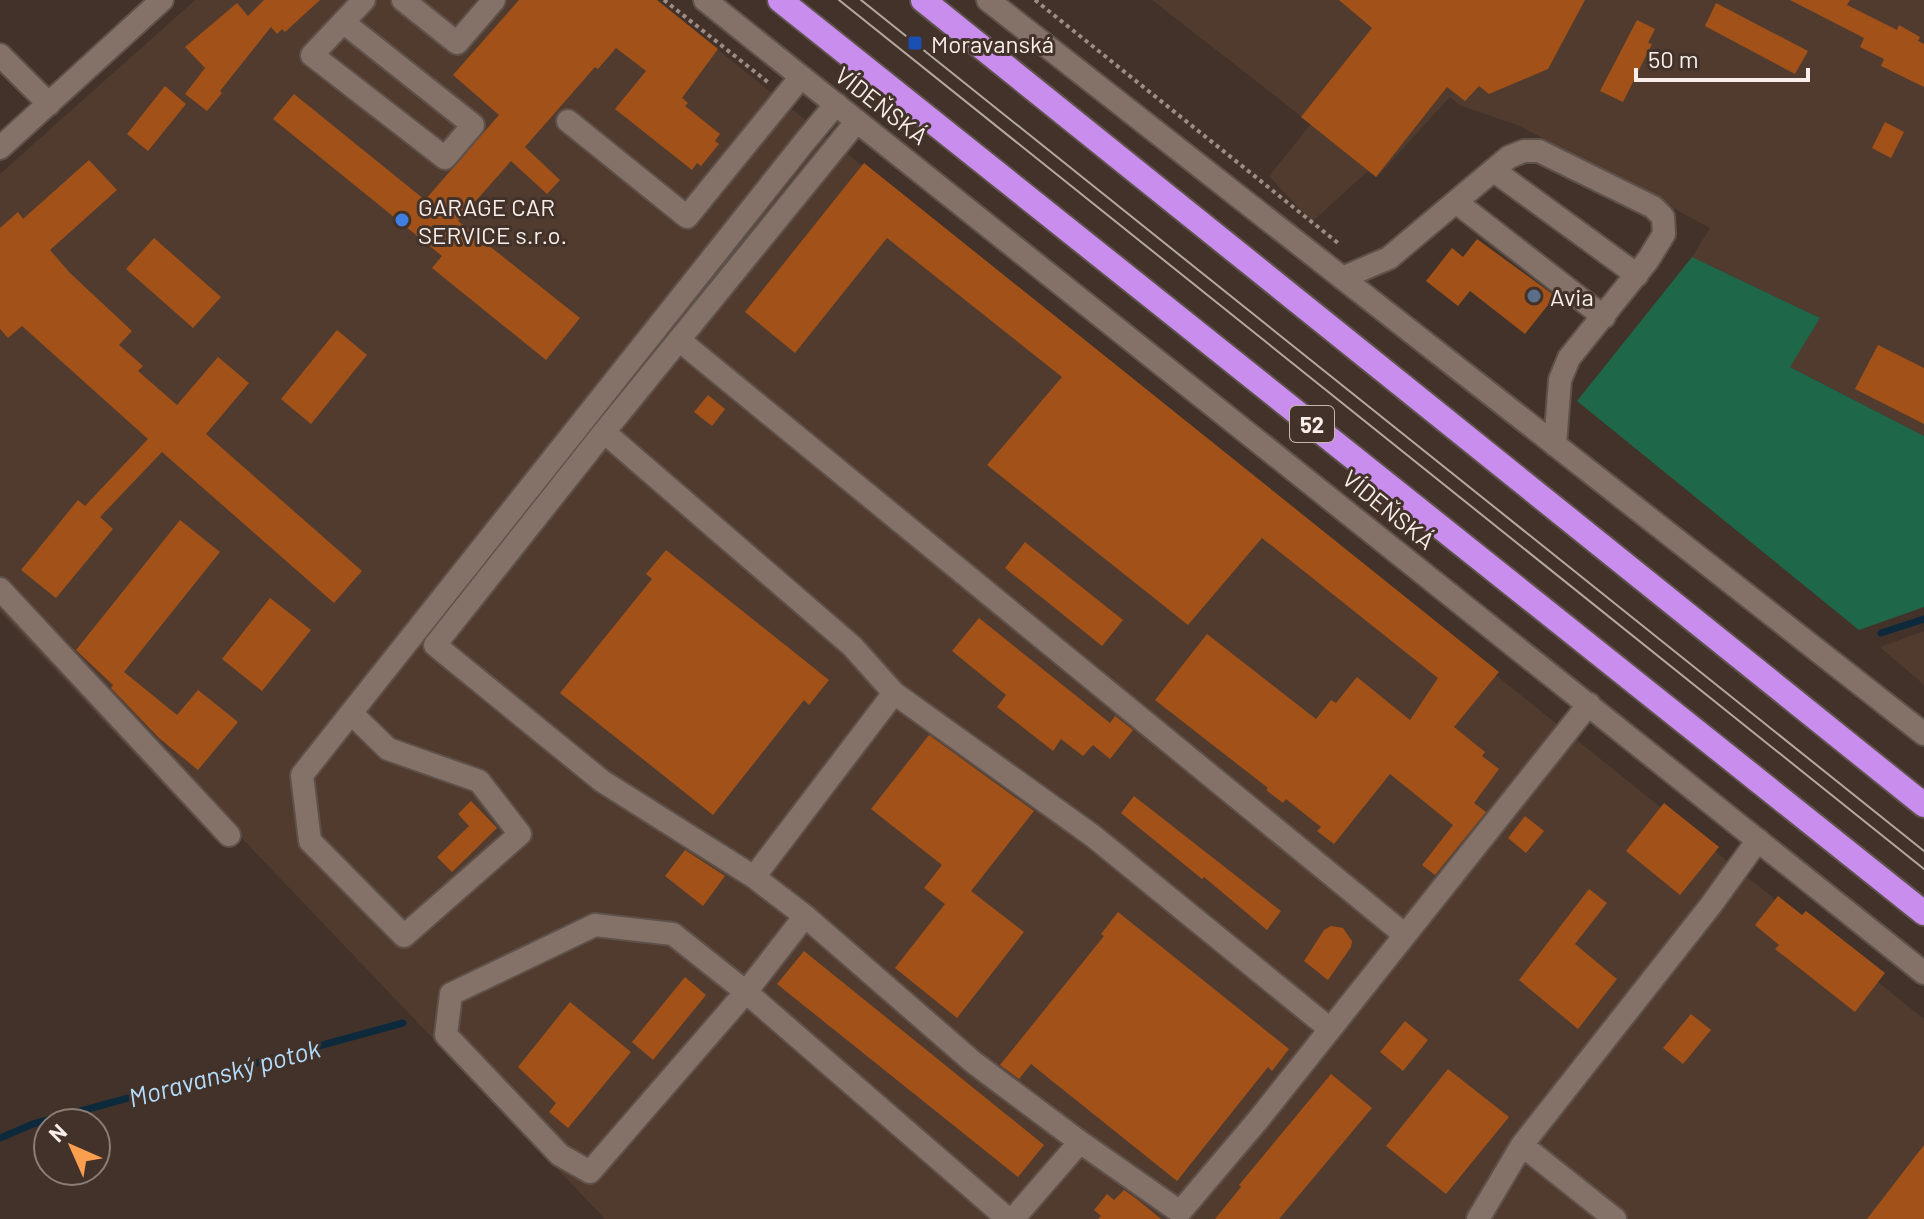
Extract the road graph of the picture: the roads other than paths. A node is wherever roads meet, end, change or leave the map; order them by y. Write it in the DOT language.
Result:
graph roads {
  1 [pos="162,0"];
  2 [pos="364,0"];
  3 [pos="403,0"];
  4 [pos="494,0"];
  5 [pos="705,0"];
  6 [pos="780,0"];
  7 [pos="923,0"];
  8 [pos="988,0"];
  9 [pos="343,22"];
  10 [pos="0,55"];
  11 [pos="801,77"];
  12 [pos="49,104"];
  13 [pos="836,104"];
  14 [pos="568,121"];
  15 [pos="857,121"];
  16 [pos="0,148"];
  17 [pos="1493,170"];
  18 [pos="1456,202"];
  19 [pos="1637,275"];
  20 [pos="1342,278"];
  21 [pos="1604,317"];
  22 [pos="679,340"];
  23 [pos="604,432"];
  24 [pos="1555,445"];
  25 [pos="0,589"];
  26 [pos="894,693"];
  27 [pos="1589,704"];
  28 [pos="351,713"];
  29 [pos="1924,734"];
  30 [pos="1924,805"];
  31 [pos="229,835"];
  32 [pos="1758,840"];
  33 [pos="754,877"];
  34 [pos="1924,913"];
  35 [pos="805,916"];
  36 [pos="1405,935"];
  37 [pos="1924,973"];
  38 [pos="746,992"];
  39 [pos="1330,1029"];
  40 [pos="1080,1142"];
  41 [pos="1522,1145"];
  42 [pos="1011,1219"];
  43 [pos="1478,1219"];
  44 [pos="1615,1219"];
  1 -- 12 [label="street"];
  2 -- 9 [label="street"];
  3 -- 4 [label="street"];
  5 -- 11 [label="street, VÍDEŇSKÁ"];
  6 -- 34 [label="highway, VÍDEŇSKÁ / 52"];
  7 -- 30 [label="highway"];
  8 -- 20 [label="street"];
  9 -- 9 [label="street"];
  10 -- 12 [label="street"];
  11 -- 13 [label="street, VÍDEŇSKÁ"];
  11 -- 14 [label="street"];
  12 -- 16 [label="street"];
  13 -- 15 [label="street, VÍDEŇSKÁ"];
  13 -- 28 [label="street"];
  15 -- 22 [label="street"];
  15 -- 27 [label="street, VÍDEŇSKÁ"];
  17 -- 18 [label="street"];
  17 -- 19 [label="street"];
  17 -- 19 [label="street"];
  18 -- 20 [label="street"];
  18 -- 21 [label="street"];
  19 -- 21 [label="street"];
  20 -- 24 [label="street"];
  21 -- 24 [label="street"];
  22 -- 23 [label="street"];
  22 -- 36 [label="street"];
  23 -- 26 [label="street"];
  23 -- 33 [label="street"];
  24 -- 29 [label="street"];
  25 -- 31 [label="street"];
  26 -- 33 [label="street"];
  26 -- 39 [label="street"];
  27 -- 32 [label="street, VÍDEŇSKÁ"];
  27 -- 36 [label="street"];
  28 -- 28 [label="street"];
  32 -- 37 [label="street, VÍDEŇSKÁ"];
  32 -- 41 [label="street"];
  33 -- 35 [label="street"];
  35 -- 38 [label="street"];
  35 -- 40 [label="street"];
  36 -- 39 [label="street"];
  38 -- 38 [label="street"];
  38 -- 42 [label="street"];
  39 -- 40 [label="street"];
  40 -- 42 [label="street"];
  41 -- 43 [label="street"];
  41 -- 44 [label="street"];
}
